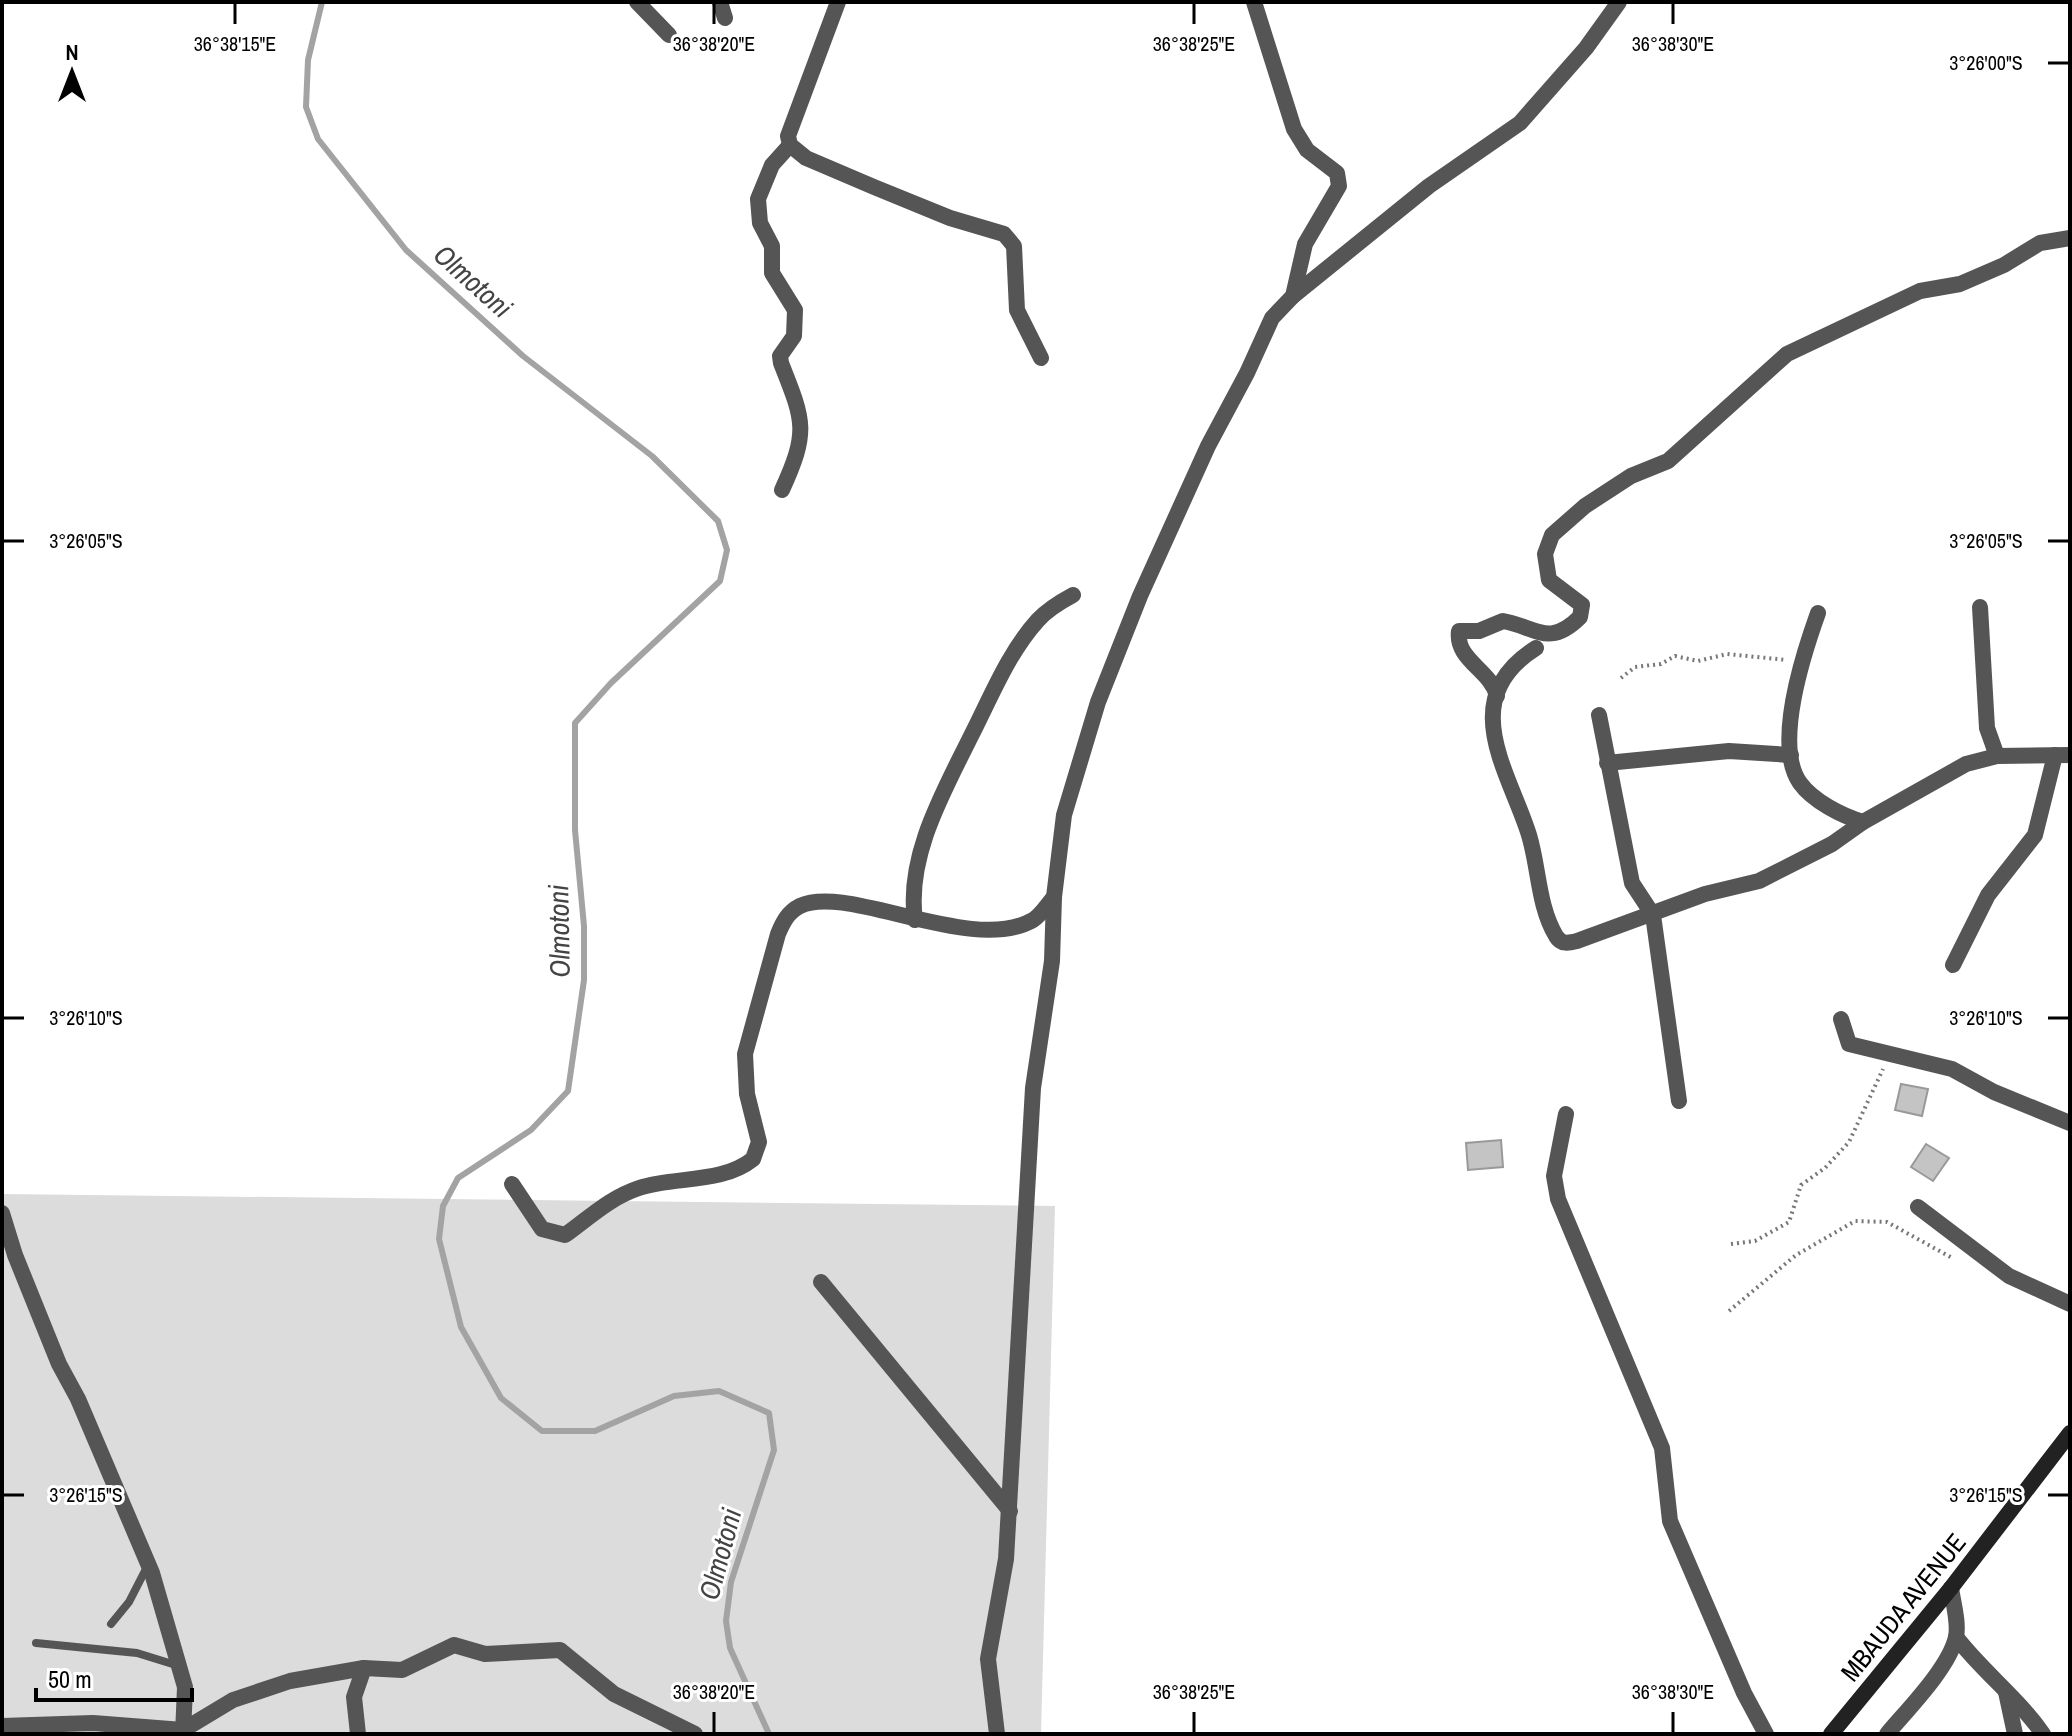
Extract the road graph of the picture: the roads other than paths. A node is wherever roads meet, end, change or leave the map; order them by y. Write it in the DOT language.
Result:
graph roads {
  1 [pos="637,2"];
  2 [pos="838,2"];
  3 [pos="1254,2"];
  4 [pos="1619,2"];
  5 [pos="669,35"];
  6 [pos="790,145"];
  7 [pos="2070,238"];
  8 [pos="1293,296"];
  9 [pos="1041,358"];
  10 [pos="782,490"];
  11 [pos="1073,595"];
  12 [pos="1980,607"];
  13 [pos="1818,613"];
  14 [pos="1536,648"];
  15 [pos="1497,696"];
  16 [pos="1599,715"];
  17 [pos="1791,755"];
  18 [pos="2063,755"];
  19 [pos="1997,756"];
  20 [pos="1607,763"];
  21 [pos="1863,822"];
  22 [pos="1054,897"];
  23 [pos="1653,915"];
  24 [pos="915,920"];
  25 [pos="1953,965"];
  26 [pos="1841,1019"];
  27 [pos="1679,1101"];
  28 [pos="1566,1114"];
  29 [pos="2070,1123"];
  30 [pos="512,1184"];
  31 [pos="1918,1207"];
  32 [pos="2,1213"];
  33 [pos="821,1282"];
  34 [pos="2070,1304"];
  35 [pos="2070,1433"];
  36 [pos="1010,1511"];
  37 [pos="149,1564"];
  38 [pos="1951,1588"];
  39 [pos="111,1624"];
  40 [pos="1956,1637"];
  41 [pos="36,1643"];
  42 [pos="180,1667"];
  43 [pos="364,1668"];
  44 [pos="2006,1692"];
  45 [pos="2,1726"];
  46 [pos="183,1732"];
  47 [pos="358,1734"];
  48 [pos="695,1734"];
  49 [pos="997,1734"];
  50 [pos="1766,1734"];
  51 [pos="1831,1734"];
  52 [pos="1887,1734"];
  53 [pos="2015,1734"];
  54 [pos="2043,1734"];
  1 -- 5 [label="street"];
  2 -- 6 [label="street"];
  3 -- 8 [label="street"];
  4 -- 8 [label="street"];
  6 -- 9 [label="street"];
  6 -- 10 [label="street"];
  7 -- 15 [label="street"];
  8 -- 22 [label="street"];
  11 -- 24 [label="street"];
  12 -- 19 [label="street"];
  13 -- 17 [label="street"];
  14 -- 15 [label="street"];
  15 -- 23 [label="street"];
  16 -- 20 [label="street"];
  17 -- 20 [label="street"];
  17 -- 21 [label="street"];
  18 -- 19 [label="street"];
  18 -- 25 [label="street"];
  19 -- 21 [label="street"];
  20 -- 23 [label="street"];
  21 -- 23 [label="street"];
  22 -- 24 [label="street"];
  22 -- 36 [label="street"];
  23 -- 27 [label="street"];
  24 -- 30 [label="street"];
  26 -- 29 [label="street"];
  28 -- 50 [label="street"];
  31 -- 34 [label="street"];
  32 -- 37 [label="street"];
  33 -- 36 [label="street"];
  35 -- 38 [label="street, MBAUDA AVENUE"];
  36 -- 49 [label="street"];
  37 -- 39 [label="lane"];
  37 -- 42 [label="street"];
  38 -- 40 [label="street"];
  38 -- 51 [label="street, MBAUDA AVENUE"];
  40 -- 44 [label="street"];
  40 -- 52 [label="street"];
  41 -- 42 [label="lane"];
  42 -- 46 [label="street"];
  43 -- 46 [label="street"];
  43 -- 47 [label="street"];
  43 -- 48 [label="street"];
  44 -- 53 [label="street"];
  44 -- 54 [label="street"];
  45 -- 46 [label="street"];
}
